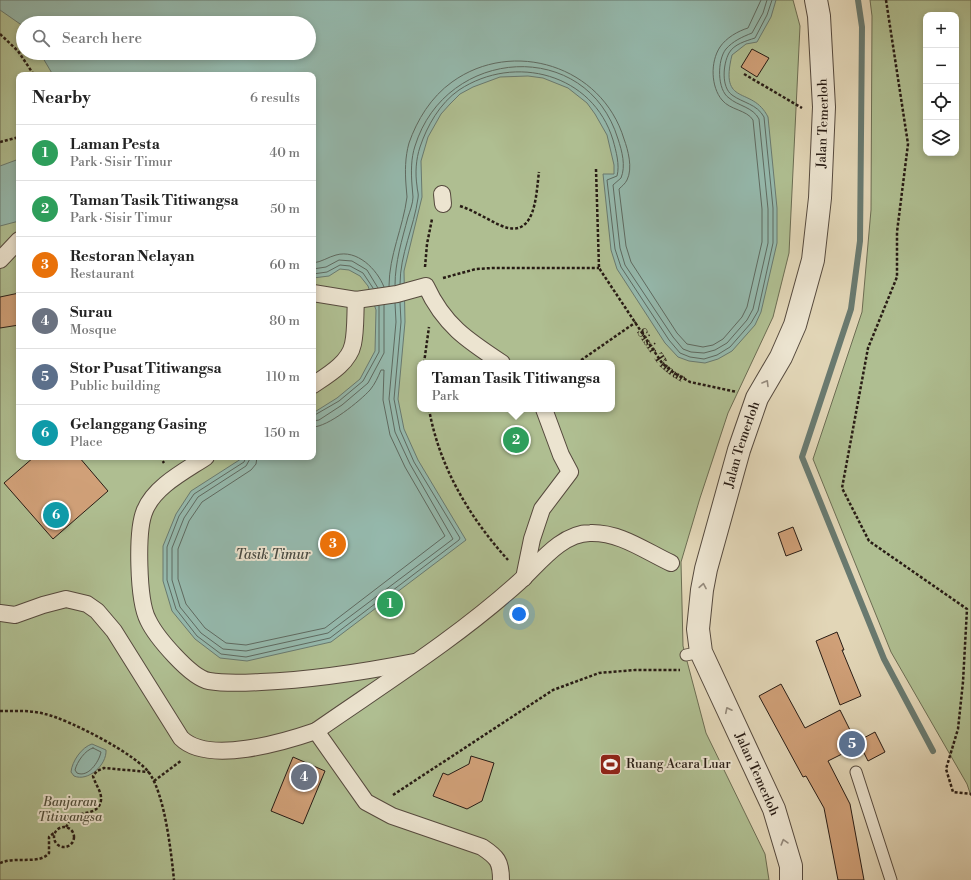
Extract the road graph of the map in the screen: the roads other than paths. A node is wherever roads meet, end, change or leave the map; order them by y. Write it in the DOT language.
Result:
graph roads {
  1 [pos="816,0"];
  2 [pos="16,243"];
  3 [pos="0,260"];
  4 [pos="316,293"];
  5 [pos="356,300"];
  6 [pos="498,360"];
  7 [pos="316,383"];
  8 [pos="545,412"];
  9 [pos="201,460"];
  10 [pos="671,563"];
  11 [pos="524,578"];
  12 [pos="0,613"];
  13 [pos="414,662"];
  14 [pos="316,731"];
  15 [pos="856,772"];
  16 [pos="501,880"];
  17 [pos="791,880"];
  18 [pos="892,880"];
  17 -- 1 [label="street, Jalan Temerloh, one-way"];
  2 -- 3 [label="street"];
  4 -- 5 [label="street"];
  5 -- 6 [label="street"];
  5 -- 7 [label="street"];
  8 -- 11 [label="street"];
  9 -- 13 [label="street"];
  10 -- 11 [label="street"];
  11 -- 13 [label="street"];
  12 -- 14 [label="street"];
  13 -- 14 [label="street"];
  14 -- 16 [label="street"];
  15 -- 18 [label="lane"];
}
